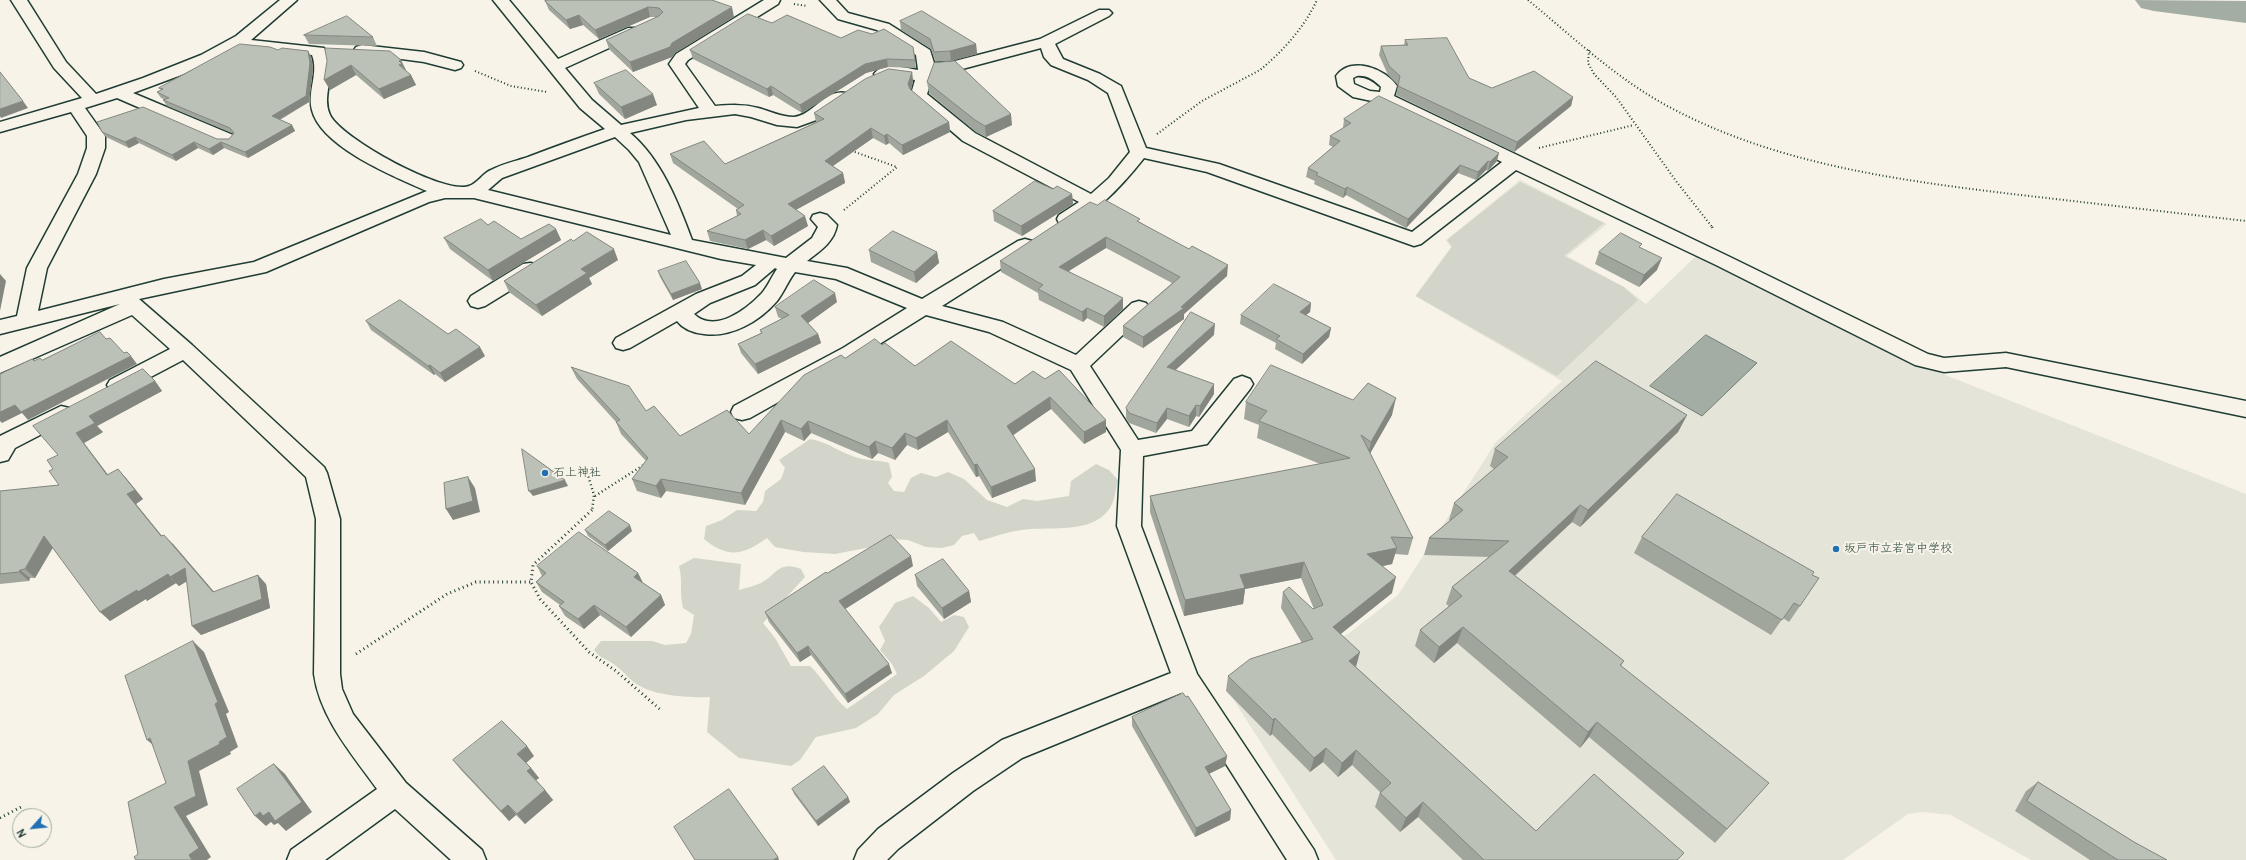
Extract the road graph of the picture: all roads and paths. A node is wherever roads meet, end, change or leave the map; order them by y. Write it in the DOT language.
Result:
graph roads {
  1 [pos="19,0"];
  2 [pos="289,0"];
  3 [pos="501,0"];
  4 [pos="828,0"];
  5 [pos="1317,0"];
  6 [pos="1528,0"];
  7 [pos="773,1"];
  8 [pos="1104,13"];
  9 [pos="648,24"];
  10 [pos="1046,42"];
  11 [pos="236,43"];
  12 [pos="332,50"];
  13 [pos="1589,50"];
  14 [pos="455,65"];
  15 [pos="555,66"];
  16 [pos="925,72"];
  17 [pos="868,80"];
  18 [pos="851,90"];
  19 [pos="119,93"];
  20 [pos="577,93"];
  21 [pos="1384,98"];
  22 [pos="93,100"];
  23 [pos="74,106"];
  24 [pos="710,112"];
  25 [pos="1634,125"];
  26 [pos="0,127"];
  27 [pos="616,131"];
  28 [pos="227,139"];
  29 [pos="848,150"];
  30 [pos="1144,152"];
  31 [pos="1514,162"];
  32 [pos="445,192"];
  33 [pos="474,192"];
  34 [pos="1093,202"];
  35 [pos="2246,221"];
  36 [pos="824,222"];
  37 [pos="604,223"];
  38 [pos="1715,232"];
  39 [pos="584,236"];
  40 [pos="683,242"];
  41 [pos="545,260"];
  42 [pos="770,262"];
  43 [pos="791,264"];
  44 [pos="129,301"];
  45 [pos="478,301"];
  46 [pos="925,308"];
  47 [pos="1140,308"];
  48 [pos="683,311"];
  49 [pos="26,321"];
  50 [pos="0,327"];
  51 [pos="623,343"];
  52 [pos="185,350"];
  53 [pos="1078,365"];
  54 [pos="0,366"];
  55 [pos="1242,384"];
  56 [pos="103,392"];
  57 [pos="76,406"];
  58 [pos="2246,409"];
  59 [pos="742,412"];
  60 [pos="1132,449"];
  61 [pos="0,454"];
  62 [pos="647,462"];
  63 [pos="586,469"];
  64 [pos="595,496"];
  65 [pos="531,582"];
  66 [pos="327,674"];
  67 [pos="1186,679"];
  68 [pos="662,711"];
  69 [pos="396,792"];
  70 [pos="21,807"];
  71 [pos="0,818"];
  72 [pos="301,860"];
  73 [pos="472,860"];
  74 [pos="868,860"];
  75 [pos="1304,860"];
  1 -- 22 [label="street"];
  2 -- 11 [label="street"];
  3 -- 15 [label="street"];
  4 -- 16 [label="street"];
  5 -- 30 [label="path"];
  6 -- 13 [label="path"];
  7 -- 24 [label="street"];
  8 -- 10 [label="street"];
  9 -- 15 [label="street"];
  10 -- 16 [label="street"];
  10 -- 30 [label="street"];
  11 -- 12 [label="street"];
  11 -- 19 [label="street"];
  12 -- 14 [label="street"];
  12 -- 32 [label="street"];
  13 -- 25 [label="path"];
  13 -- 35 [label="path"];
  14 -- 20 [label="path"];
  15 -- 20 [label="street"];
  16 -- 17 [label="street"];
  16 -- 34 [label="street"];
  18 -- 24 [label="street"];
  19 -- 22 [label="street"];
  19 -- 28 [label="street"];
  20 -- 27 [label="street"];
  21 -- 31 [label="street"];
  22 -- 23 [label="street"];
  23 -- 26 [label="street"];
  23 -- 49 [label="street"];
  24 -- 27 [label="street"];
  25 -- 31 [label="path"];
  25 -- 38 [label="path"];
  27 -- 33 [label="street"];
  27 -- 40 [label="street"];
  29 -- 36 [label="path"];
  30 -- 31 [label="street"];
  30 -- 34 [label="street"];
  31 -- 58 [label="street"];
  32 -- 33 [label="street"];
  32 -- 44 [label="street"];
  33 -- 37 [label="street"];
  34 -- 46 [label="street"];
  36 -- 43 [label="street"];
  37 -- 39 [label="street"];
  37 -- 40 [label="street"];
  40 -- 42 [label="street"];
  41 -- 45 [label="street"];
  42 -- 43 [label="street"];
  42 -- 48 [label="street"];
  43 -- 46 [label="street"];
  43 -- 48 [label="street"];
  44 -- 49 [label="street"];
  44 -- 52 [label="street"];
  44 -- 54 [label="street"];
  46 -- 53 [label="street"];
  46 -- 59 [label="street"];
  47 -- 53 [label="street"];
  48 -- 51 [label="street"];
  49 -- 50 [label="street"];
  52 -- 56 [label="street"];
  52 -- 66 [label="street"];
  53 -- 60 [label="street"];
  55 -- 60 [label="street"];
  57 -- 61 [label="street"];
  60 -- 67 [label="street"];
  62 -- 64 [label="path"];
  63 -- 64 [label="path"];
  64 -- 65 [label="path"];
  65 -- 66 [label="path"];
  65 -- 68 [label="path"];
  66 -- 69 [label="street"];
  67 -- 74 [label="street"];
  67 -- 75 [label="street"];
  69 -- 72 [label="street"];
  69 -- 73 [label="street"];
  70 -- 71 [label="path"];
}
